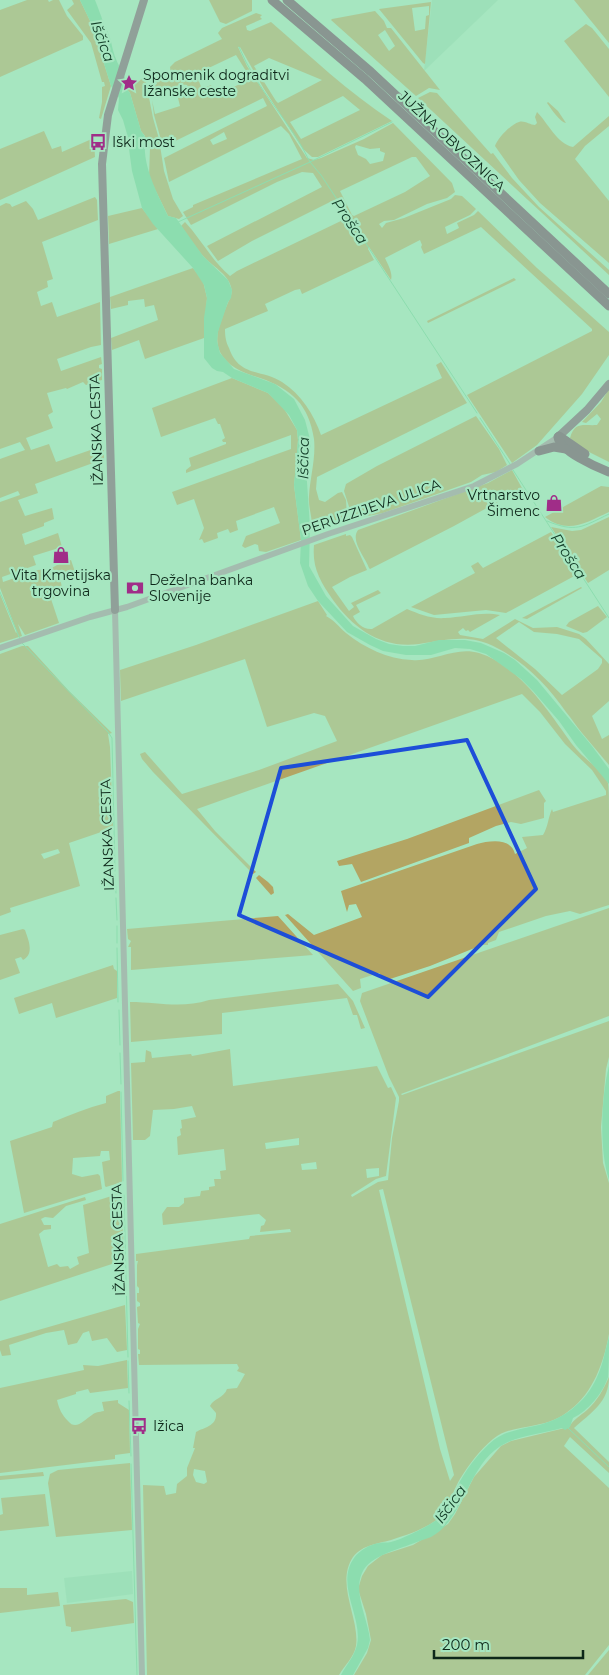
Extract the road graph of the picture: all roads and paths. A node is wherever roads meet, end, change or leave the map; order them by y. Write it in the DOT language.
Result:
graph roads {
  1 [pos="144,0"];
  2 [pos="272,0"];
  3 [pos="287,0"];
  4 [pos="609,294"];
  5 [pos="609,306"];
  6 [pos="609,384"];
  7 [pos="559,436"];
  8 [pos="566,449"];
  9 [pos="540,451"];
  10 [pos="609,467"];
  11 [pos="609,472"];
  12 [pos="115,610"];
  13 [pos="0,648"];
  14 [pos="142,1675"];
  1 -- 12 [label="main road, IŽANSKA CESTA"];
  2 -- 5 [label="highway, JUŽNA OBVOZNICA"];
  3 -- 4 [label="highway, JUŽNA OBVOZNICA"];
  6 -- 7 [label="main road, PERUZZIJEVA ULICA"];
  7 -- 8 [label="highway"];
  7 -- 9 [label="street, PERUZZIJEVA ULICA"];
  7 -- 10 [label="highway"];
  8 -- 9 [label="highway"];
  8 -- 11 [label="highway"];
  9 -- 12 [label="street, PERUZZIJEVA ULICA"];
  12 -- 13 [label="street, PERUZZIJEVA ULICA"];
  12 -- 14 [label="street, IŽANSKA CESTA"];
}
